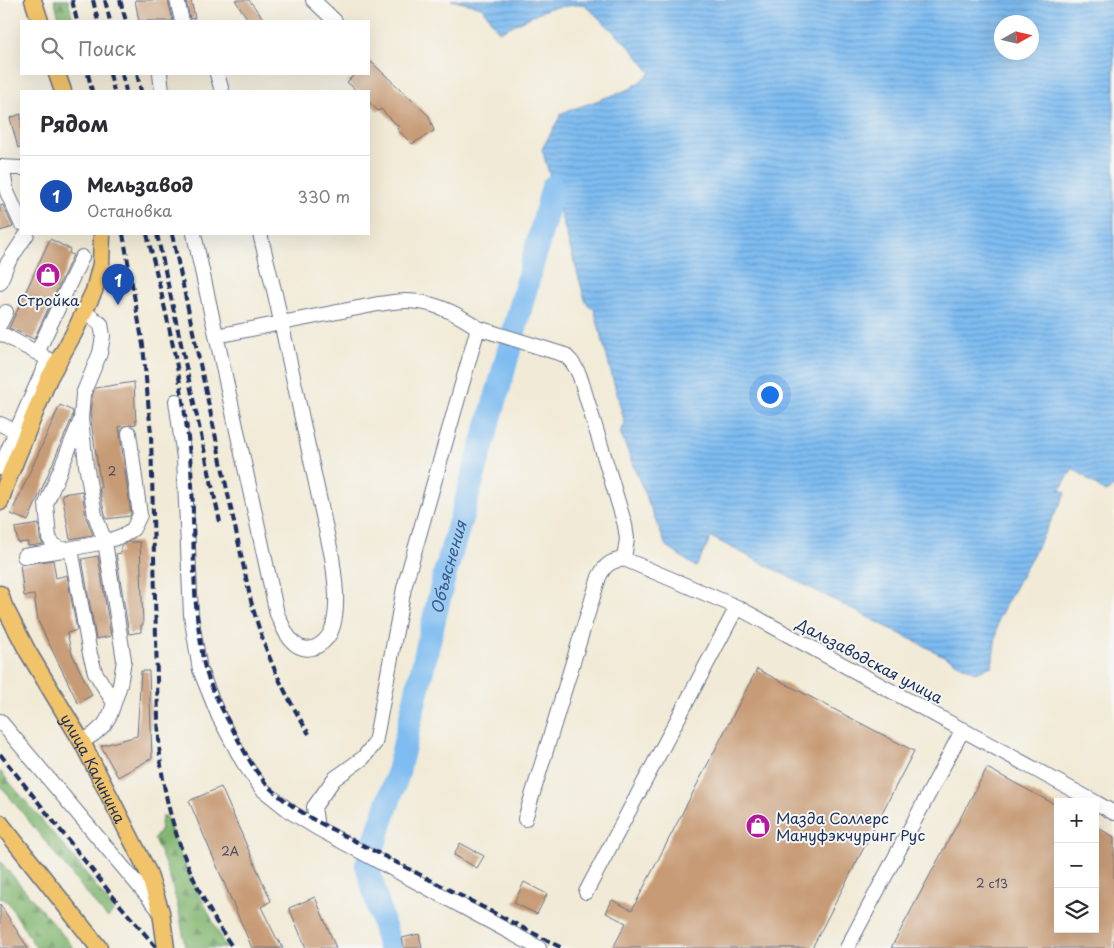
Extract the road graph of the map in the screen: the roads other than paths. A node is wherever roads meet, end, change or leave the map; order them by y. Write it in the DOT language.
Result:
graph roads {
  1 [pos="33,0"];
  2 [pos="177,0"];
  3 [pos="313,0"];
  4 [pos="40,20"];
  5 [pos="182,20"];
  6 [pos="334,20"];
  7 [pos="57,75"];
  8 [pos="160,75"];
  9 [pos="217,75"];
  10 [pos="63,90"];
  11 [pos="162,90"];
  12 [pos="222,90"];
  13 [pos="1,167"];
  14 [pos="20,168"];
  15 [pos="20,221"];
  16 [pos="26,235"];
  17 [pos="102,235"];
  18 [pos="194,235"];
  19 [pos="260,235"];
  20 [pos="82,257"];
  21 [pos="0,283"];
  22 [pos="84,312"];
  23 [pos="281,323"];
  24 [pos="478,328"];
  25 [pos="0,334"];
  26 [pos="216,336"];
  27 [pos="48,358"];
  28 [pos="176,401"];
  29 [pos="81,418"];
  30 [pos="0,424"];
  31 [pos="16,432"];
  32 [pos="129,433"];
  33 [pos="0,468"];
  34 [pos="0,502"];
  35 [pos="105,542"];
  36 [pos="67,549"];
  37 [pos="24,556"];
  38 [pos="624,558"];
  39 [pos="0,594"];
  40 [pos="737,607"];
  41 [pos="114,703"];
  42 [pos="0,720"];
  43 [pos="963,729"];
  44 [pos="82,742"];
  45 [pos="1088,798"];
  46 [pos="1099,804"];
  47 [pos="1114,812"];
  48 [pos="525,819"];
  49 [pos="0,823"];
  50 [pos="317,828"];
  51 [pos="586,892"];
  52 [pos="161,912"];
  53 [pos="99,948"];
  54 [pos="166,948"];
  55 [pos="538,948"];
  56 [pos="847,948"];
  1 -- 4 [label="main road"];
  2 -- 5 [label="street"];
  3 -- 6 [label="street"];
  7 -- 10 [label="main road"];
  8 -- 11 [label="street"];
  9 -- 12 [label="street"];
  13 -- 14 [label="street"];
  13 -- 15 [label="street"];
  16 -- 21 [label="street"];
  17 -- 22 [label="main road"];
  18 -- 26 [label="street"];
  19 -- 23 [label="street"];
  20 -- 27 [label="street"];
  22 -- 27 [label="main road"];
  22 -- 29 [label="street"];
  23 -- 24 [label="street"];
  23 -- 26 [label="street"];
  23 -- 26 [label="street"];
  24 -- 38 [label="street"];
  24 -- 50 [label="street"];
  25 -- 27 [label="street"];
  27 -- 31 [label="street"];
  27 -- 34 [label="main road"];
  28 -- 50 [label="street"];
  29 -- 35 [label="street"];
  29 -- 36 [label="street"];
  30 -- 31 [label="street"];
  31 -- 33 [label="street"];
  32 -- 35 [label="street"];
  35 -- 36 [label="street"];
  35 -- 41 [label="street"];
  36 -- 37 [label="street"];
  36 -- 41 [label="street"];
  38 -- 40 [label="street, Дальзаводская улица"];
  38 -- 48 [label="street"];
  39 -- 44 [label="main road, улица Калинина"];
  40 -- 43 [label="street, Дальзаводская улица"];
  40 -- 51 [label="street"];
  41 -- 44 [label="street"];
  42 -- 52 [label="street"];
  43 -- 45 [label="street, Дальзаводская улица"];
  43 -- 56 [label="street"];
  44 -- 52 [label="main road, улица Калинина"];
  46 -- 47 [label="street, Дальзаводская улица"];
  49 -- 53 [label="main road"];
  50 -- 55 [label="street"];
  52 -- 54 [label="main road, улица Калинина"];
}
